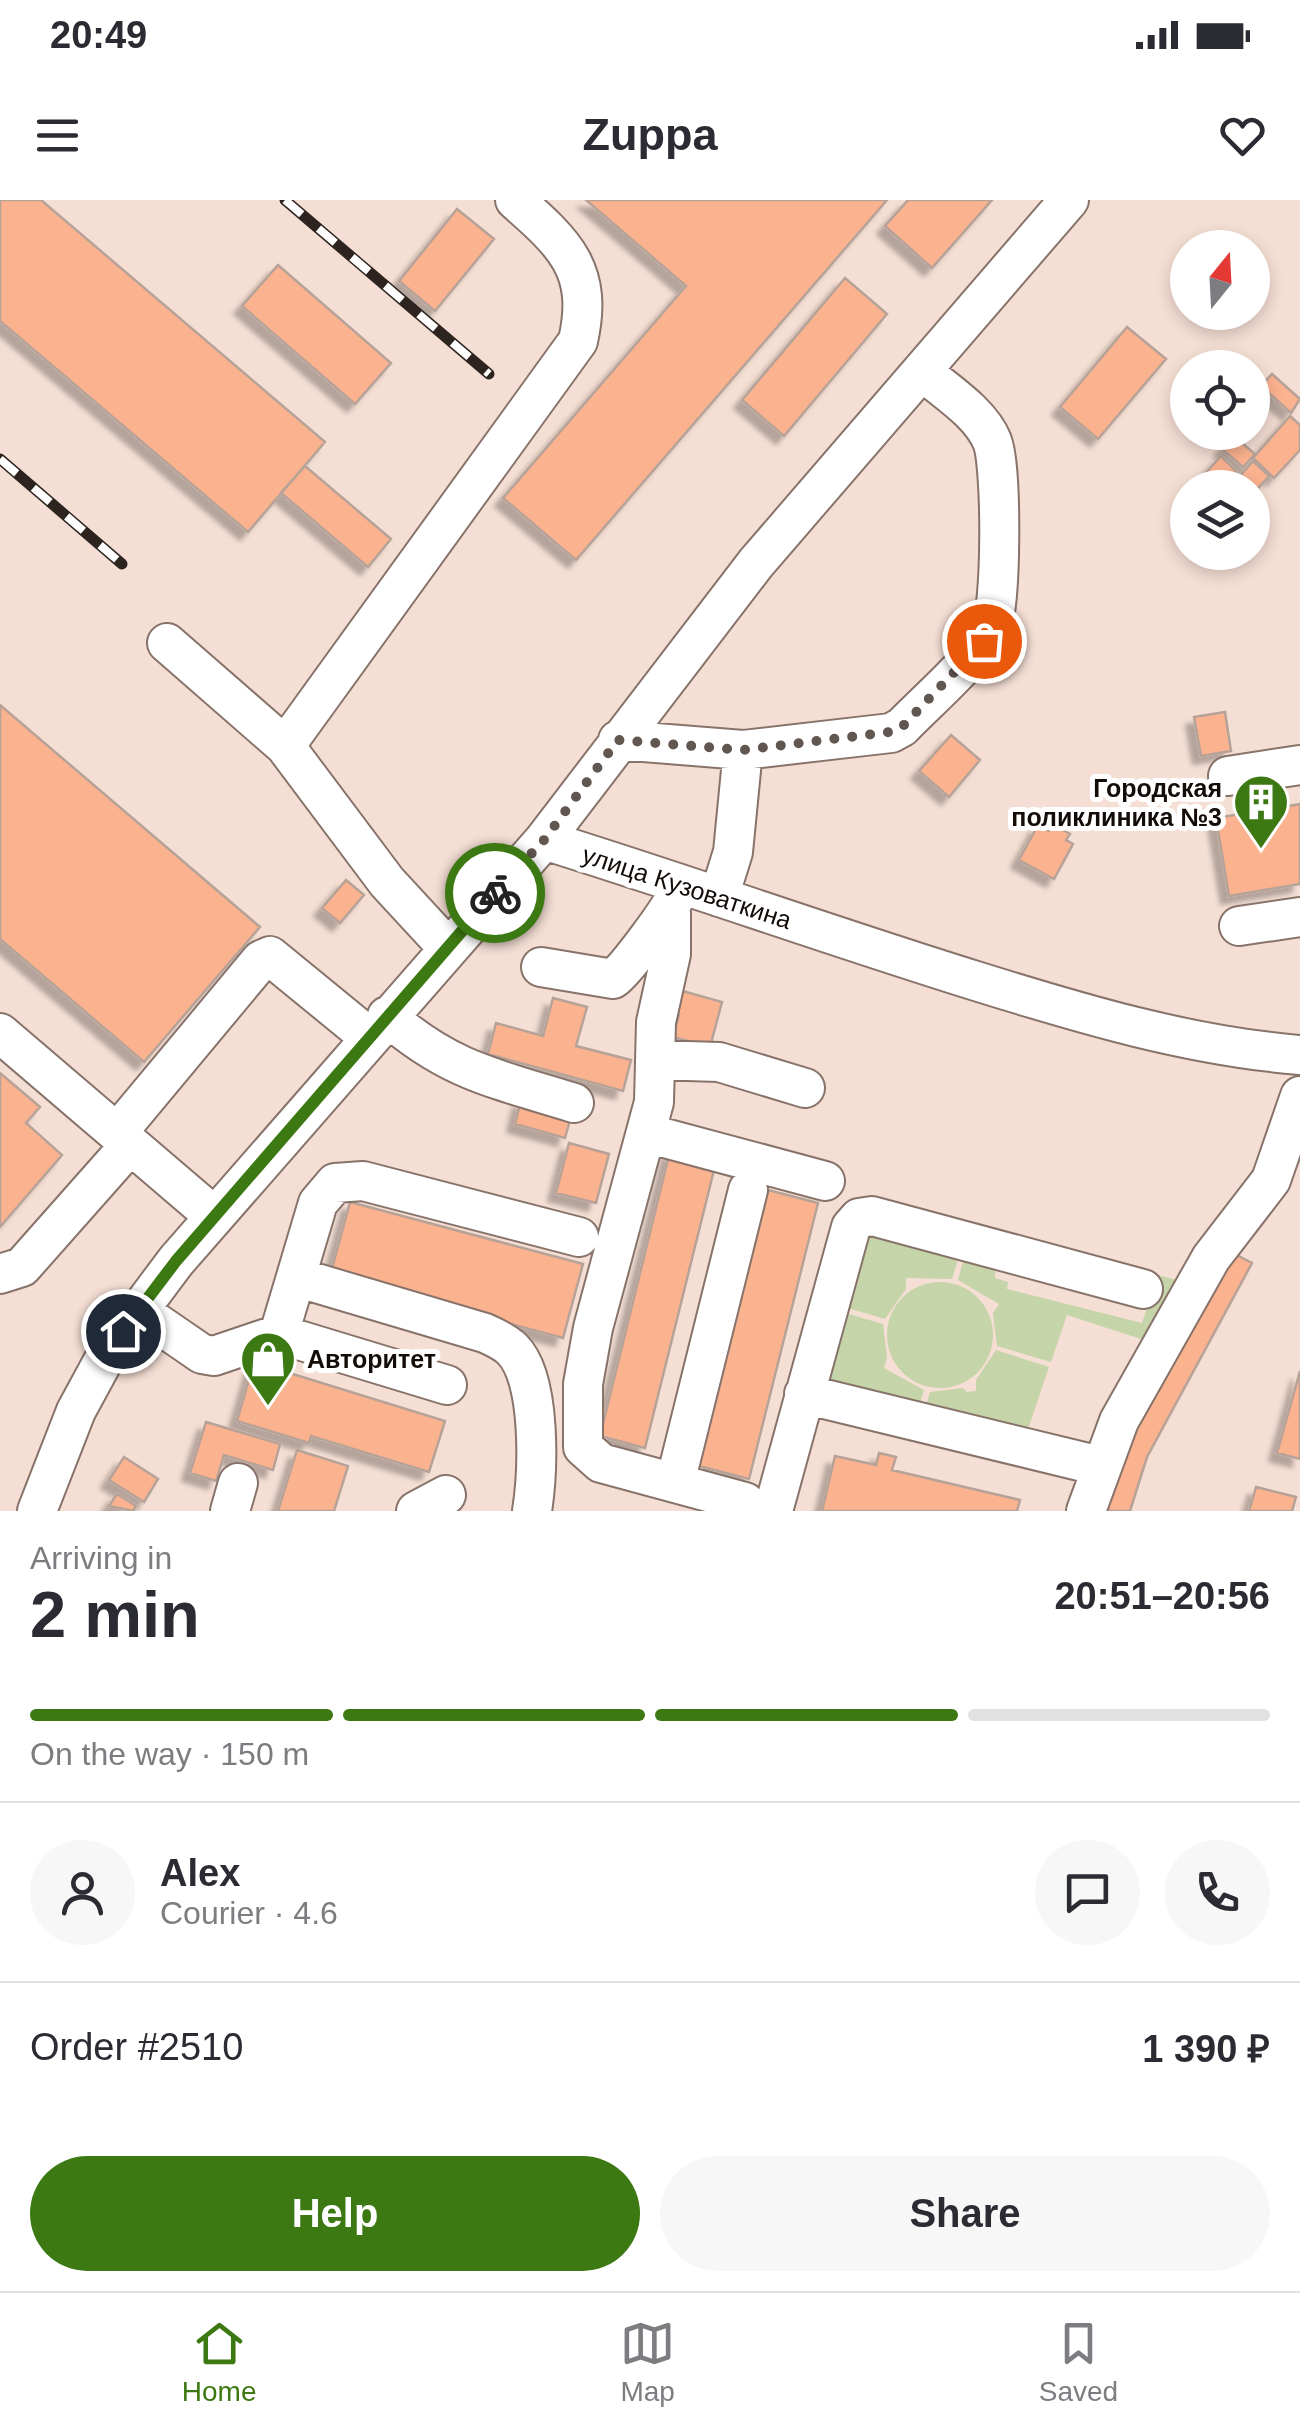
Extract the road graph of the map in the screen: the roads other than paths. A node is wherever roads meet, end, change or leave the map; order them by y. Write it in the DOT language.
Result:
graph roads {
  1 [pos="515,200"];
  2 [pos="1069,200"];
  3 [pos="922,371"];
  4 [pos="167,643"];
  5 [pos="618,740"];
  6 [pos="285,746"];
  7 [pos="743,750"];
  8 [pos="1300,765"];
  9 [pos="1228,776"];
  10 [pos="544,840"];
  11 [pos="675,897"];
  12 [pos="719,897"];
  13 [pos="1300,917"];
  14 [pos="1239,926"];
  15 [pos="447,946"];
  16 [pos="542,967"];
  17 [pos="378,1027"];
  18 [pos="0,1033"];
  19 [pos="1300,1055"];
  20 [pos="656,1060"];
  21 [pos="805,1088"];
  22 [pos="1300,1096"];
  23 [pos="574,1103"];
  24 [pos="646,1133"];
  25 [pos="124,1139"];
  26 [pos="825,1182"];
  27 [pos="748,1190"];
  28 [pos="214,1216"];
  29 [pos="578,1237"];
  30 [pos="0,1274"];
  31 [pos="296,1277"];
  32 [pos="1143,1290"];
  33 [pos="138,1310"];
  34 [pos="279,1334"];
  35 [pos="447,1385"];
  36 [pos="804,1394"];
  37 [pos="1100,1466"];
  38 [pos="675,1483"];
  39 [pos="759,1506"];
  40 [pos="37,1511"];
  41 [pos="532,1511"];
  42 [pos="1086,1511"];
  1 -- 6 [label="street"];
  2 -- 3 [label="street"];
  3 -- 5 [label="street"];
  3 -- 7 [label="street"];
  4 -- 6 [label="street"];
  5 -- 7 [label="street"];
  5 -- 10 [label="street"];
  6 -- 15 [label="street"];
  7 -- 12 [label="street"];
  8 -- 9 [label="street"];
  10 -- 11 [label="street, улица Кузоваткина"];
  10 -- 15 [label="street"];
  11 -- 12 [label="street, улица Кузоваткина"];
  11 -- 16 [label="street"];
  11 -- 20 [label="street"];
  12 -- 19 [label="street, улица Кузоваткина"];
  13 -- 14 [label="street"];
  15 -- 17 [label="street"];
  17 -- 23 [label="street"];
  17 -- 25 [label="street"];
  17 -- 28 [label="street"];
  18 -- 25 [label="street"];
  20 -- 21 [label="street"];
  20 -- 24 [label="street"];
  22 -- 37 [label="street"];
  24 -- 26 [label="street"];
  24 -- 38 [label="street"];
  25 -- 28 [label="street"];
  25 -- 30 [label="street"];
  27 -- 38 [label="street"];
  28 -- 33 [label="street"];
  29 -- 31 [label="street"];
  31 -- 34 [label="street"];
  31 -- 41 [label="street"];
  32 -- 36 [label="street"];
  33 -- 34 [label="street"];
  33 -- 40 [label="street"];
  34 -- 35 [label="street"];
  36 -- 37 [label="street"];
  36 -- 39 [label="street"];
  37 -- 42 [label="street"];
  38 -- 39 [label="street"];
}
